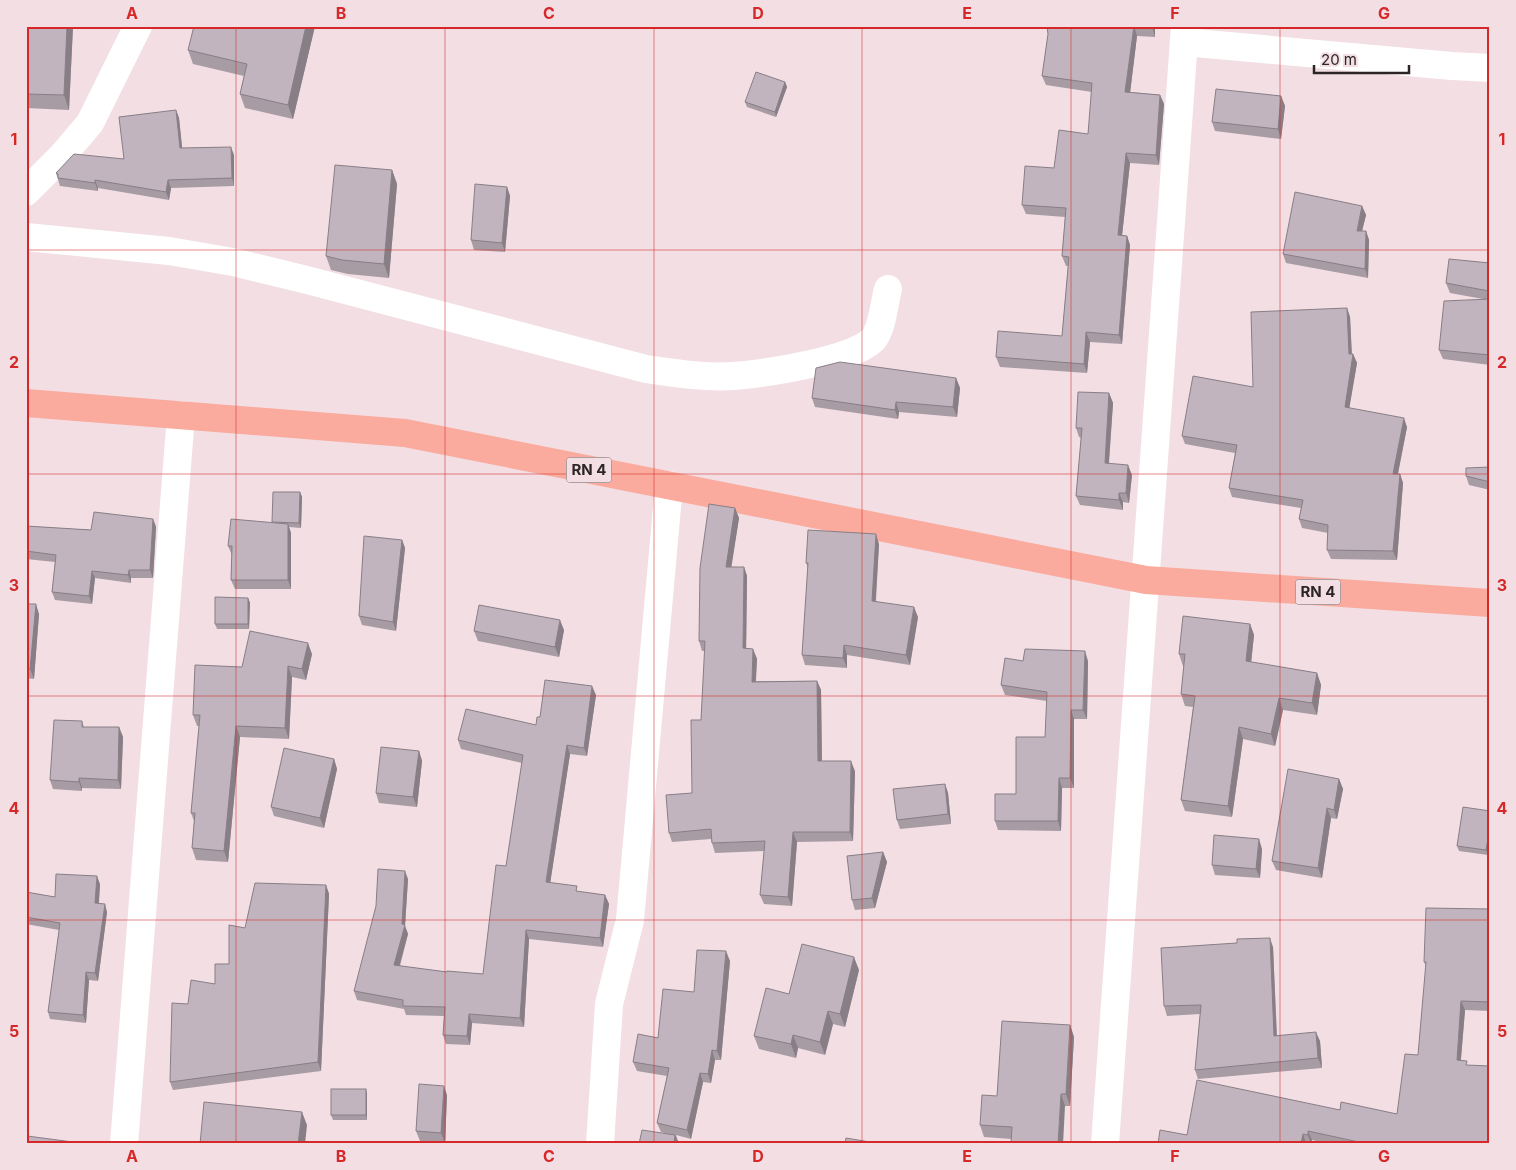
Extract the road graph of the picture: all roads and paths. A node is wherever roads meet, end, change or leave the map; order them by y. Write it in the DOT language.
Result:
graph roads {
  1 [pos="138,26"];
  2 [pos="1184,34"];
  3 [pos="1490,68"];
  4 [pos="26,192"];
  5 [pos="26,237"];
  6 [pos="888,289"];
  7 [pos="26,403"];
  8 [pos="181,415"];
  9 [pos="669,485"];
  10 [pos="1146,580"];
  11 [pos="1490,603"];
  12 [pos="124,1144"];
  13 [pos="128,1144"];
  14 [pos="600,1144"];
  15 [pos="1105,1144"];
  1 -- 4 [label="street"];
  2 -- 3 [label="street"];
  2 -- 10 [label="street"];
  5 -- 6 [label="street"];
  7 -- 8 [label="highway, RN 4"];
  8 -- 9 [label="highway, RN 4"];
  8 -- 12 [label="street"];
  8 -- 13 [label="street"];
  9 -- 10 [label="highway, RN 4"];
  9 -- 14 [label="street"];
  10 -- 11 [label="highway, RN 4"];
  10 -- 15 [label="street"];
}
